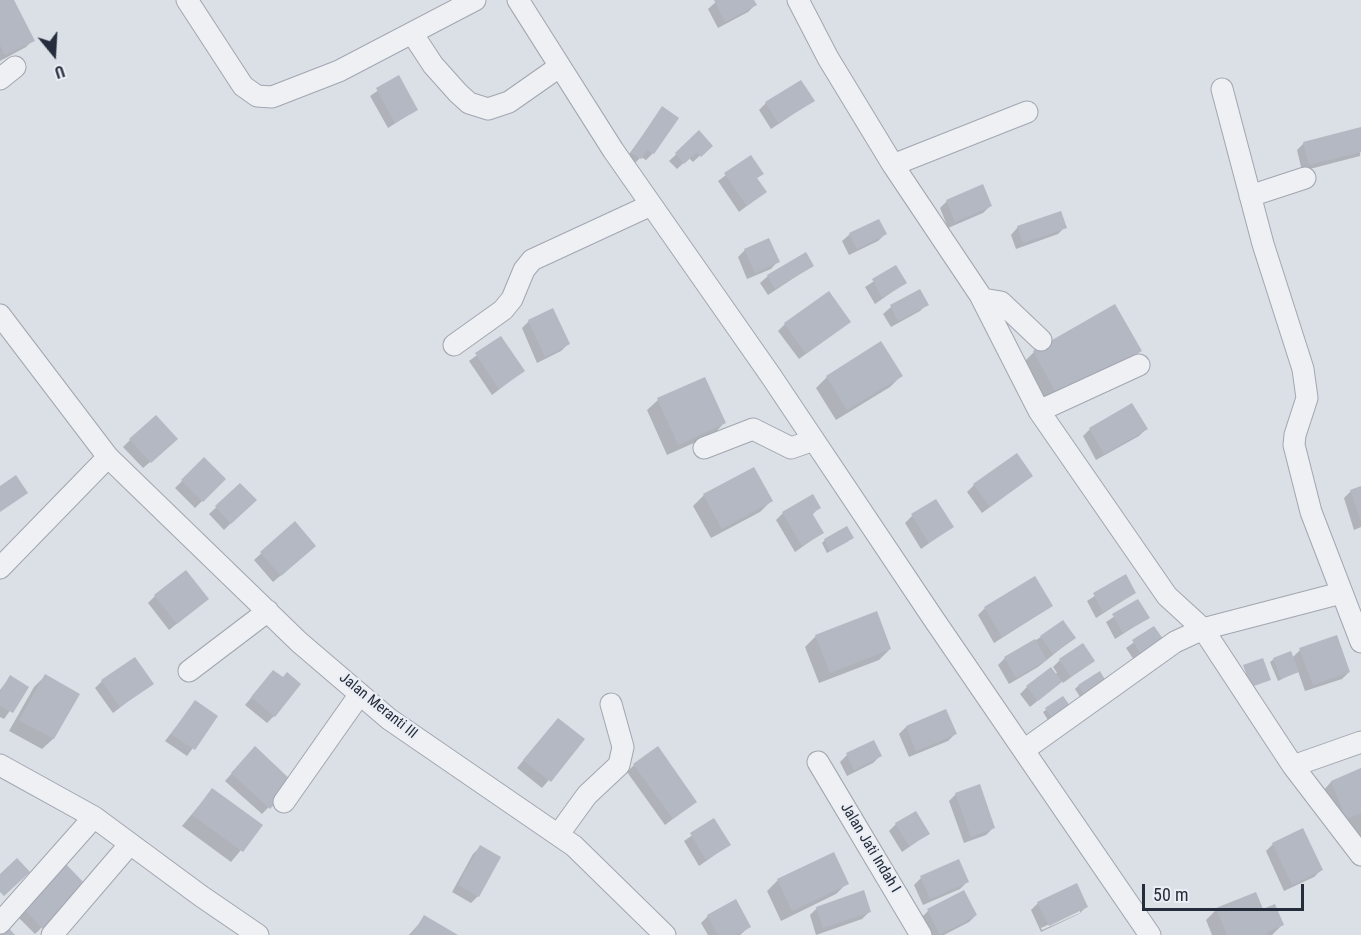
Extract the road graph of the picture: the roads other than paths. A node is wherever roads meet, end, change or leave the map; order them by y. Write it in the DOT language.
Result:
graph roads {
  1 [pos="187,0"];
  2 [pos="475,0"];
  3 [pos="518,0"];
  4 [pos="798,0"];
  5 [pos="412,33"];
  6 [pos="559,67"];
  7 [pos="1222,89"];
  8 [pos="1027,112"];
  9 [pos="893,165"];
  10 [pos="1305,178"];
  11 [pos="1251,196"];
  12 [pos="651,205"];
  13 [pos="980,295"];
  14 [pos="0,315"];
  15 [pos="1041,340"];
  16 [pos="454,345"];
  17 [pos="1139,364"];
  18 [pos="1039,411"];
  19 [pos="814,440"];
  20 [pos="704,448"];
  21 [pos="108,457"];
  22 [pos="0,568"];
  23 [pos="1341,593"];
  24 [pos="268,611"];
  25 [pos="1203,629"];
  26 [pos="1361,642"];
  27 [pos="189,671"];
  28 [pos="360,694"];
  29 [pos="611,704"];
  30 [pos="1361,742"];
  31 [pos="1024,750"];
  32 [pos="818,762"];
  33 [pos="0,765"];
  34 [pos="1293,766"];
  35 [pos="284,802"];
  36 [pos="94,816"];
  37 [pos="558,835"];
  38 [pos="130,844"];
  39 [pos="1361,855"];
  40 [pos="0,923"];
  41 [pos="653,931"];
  42 [pos="52,935"];
  43 [pos="258,935"];
  44 [pos="921,935"];
  45 [pos="1150,935"];
  1 -- 5 [label="street"];
  2 -- 5 [label="street"];
  3 -- 6 [label="street"];
  4 -- 9 [label="street"];
  5 -- 6 [label="street"];
  6 -- 12 [label="street"];
  7 -- 11 [label="street"];
  8 -- 9 [label="street"];
  9 -- 13 [label="street"];
  10 -- 11 [label="street"];
  11 -- 23 [label="street"];
  12 -- 16 [label="street"];
  12 -- 19 [label="street"];
  13 -- 15 [label="street"];
  13 -- 18 [label="street"];
  14 -- 21 [label="street, Jalan Meranti III"];
  17 -- 18 [label="street"];
  18 -- 25 [label="street"];
  19 -- 20 [label="street"];
  19 -- 31 [label="street"];
  21 -- 22 [label="street"];
  21 -- 24 [label="street, Jalan Meranti III"];
  23 -- 25 [label="street"];
  23 -- 26 [label="street"];
  24 -- 27 [label="street"];
  24 -- 28 [label="street, Jalan Meranti III"];
  25 -- 31 [label="street"];
  25 -- 34 [label="street"];
  28 -- 35 [label="street"];
  28 -- 37 [label="street, Jalan Meranti III"];
  29 -- 37 [label="street"];
  30 -- 34 [label="street"];
  31 -- 45 [label="street"];
  32 -- 44 [label="street, Jalan Jati Indah I"];
  33 -- 36 [label="street"];
  34 -- 39 [label="street"];
  36 -- 38 [label="street"];
  36 -- 40 [label="street"];
  37 -- 41 [label="street, Jalan Meranti III"];
  38 -- 42 [label="street"];
  38 -- 43 [label="street"];
}
